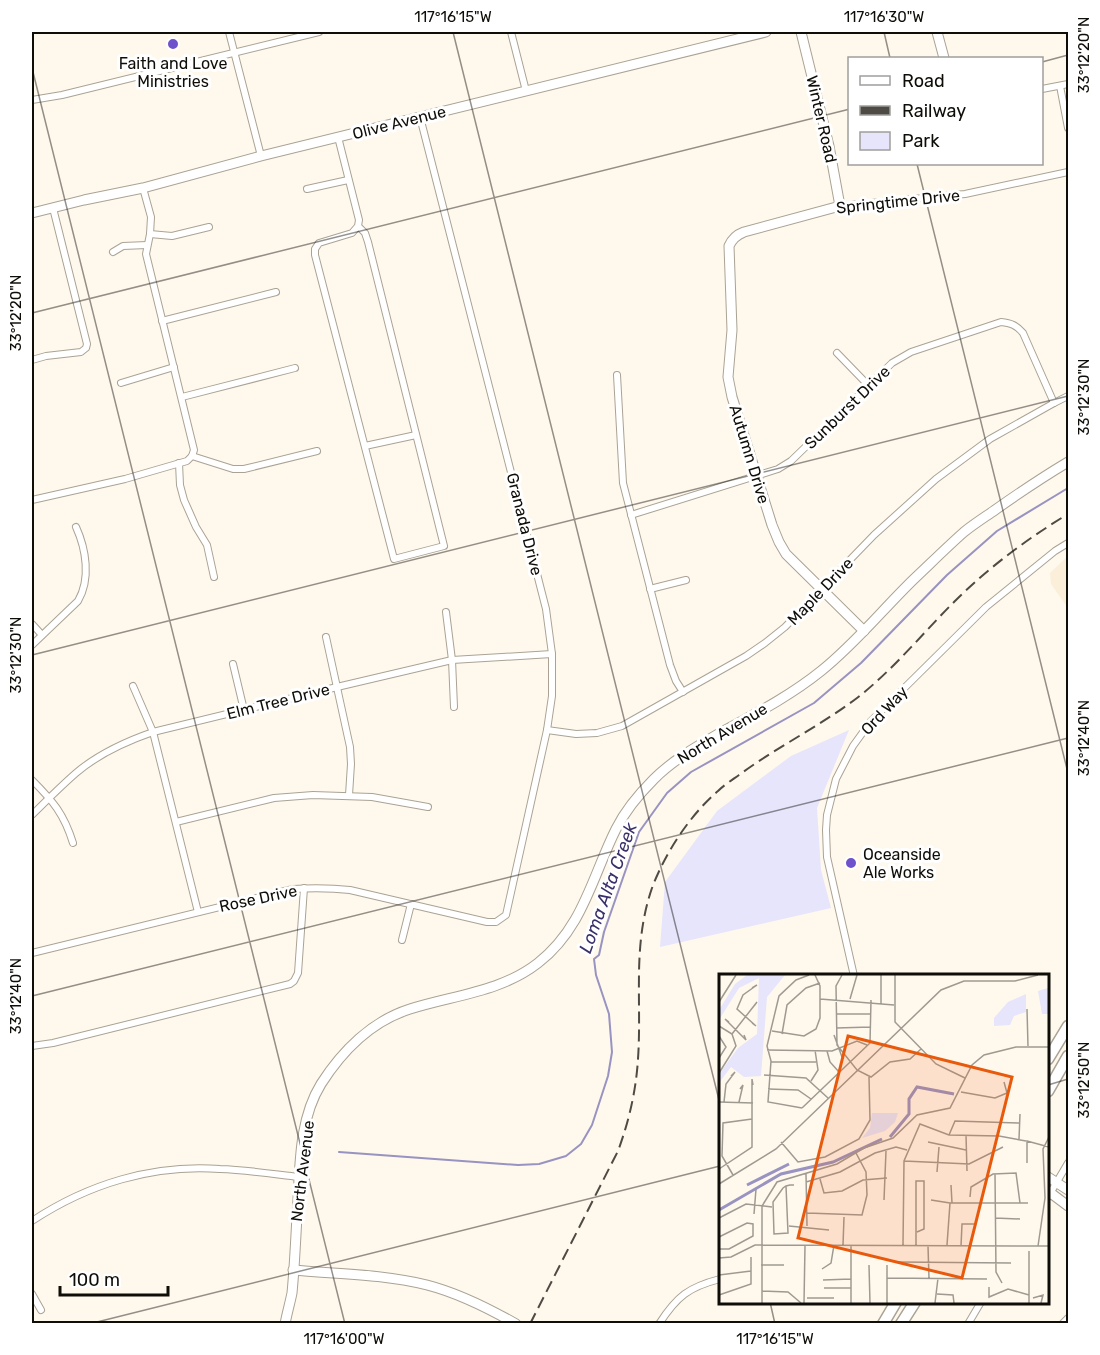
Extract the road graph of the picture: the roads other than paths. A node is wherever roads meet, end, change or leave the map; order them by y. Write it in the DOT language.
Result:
graph roads {
  1 [pos="229,32"];
  2 [pos="319,32"];
  3 [pos="511,32"];
  4 [pos="766,32"];
  5 [pos="801,32"];
  6 [pos="937,32"];
  7 [pos="752,33"];
  8 [pos="235,53"];
  9 [pos="944,57"];
  10 [pos="1068,84"];
  11 [pos="1060,86"];
  12 [pos="1043,89"];
  13 [pos="526,91"];
  14 [pos="32,100"];
  15 [pos="420,117"];
  16 [pos="1068,128"];
  17 [pos="338,137"];
  18 [pos="261,156"];
  19 [pos="1068,172"];
  20 [pos="348,180"];
  21 [pos="143,189"];
  22 [pos="307,189"];
  23 [pos="840,206"];
  24 [pos="53,208"];
  25 [pos="32,213"];
  26 [pos="209,226"];
  27 [pos="358,226"];
  28 [pos="150,234"];
  29 [pos="731,242"];
  30 [pos="147,245"];
  31 [pos="113,252"];
  32 [pos="276,292"];
  33 [pos="162,321"];
  34 [pos="837,353"];
  35 [pos="32,360"];
  36 [pos="174,367"];
  37 [pos="295,368"];
  38 [pos="617,375"];
  39 [pos="121,383"];
  40 [pos="869,386"];
  41 [pos="1068,396"];
  42 [pos="182,397"];
  43 [pos="1054,403"];
  44 [pos="416,435"];
  45 [pos="365,446"];
  46 [pos="317,451"];
  47 [pos="192,456"];
  48 [pos="1068,462"];
  49 [pos="179,463"];
  50 [pos="757,476"];
  51 [pos="32,500"];
  52 [pos="631,514"];
  53 [pos="76,527"];
  54 [pos="1068,543"];
  55 [pos="214,576"];
  56 [pos="686,580"];
  57 [pos="650,589"];
  58 [pos="822,589"];
  59 [pos="446,612"];
  60 [pos="32,624"];
  61 [pos="864,631"];
  62 [pos="42,635"];
  63 [pos="326,637"];
  64 [pos="32,645"];
  65 [pos="552,654"];
  66 [pos="452,660"];
  67 [pos="233,664"];
  68 [pos="133,686"];
  69 [pos="337,687"];
  70 [pos="682,692"];
  71 [pos="454,707"];
  72 [pos="244,710"];
  73 [pos="547,730"];
  74 [pos="153,732"];
  75 [pos="32,780"];
  76 [pos="349,795"];
  77 [pos="50,798"];
  78 [pos="428,807"];
  79 [pos="32,815"];
  80 [pos="176,822"];
  81 [pos="73,843"];
  82 [pos="304,888"];
  83 [pos="411,904"];
  84 [pos="198,912"];
  85 [pos="487,922"];
  86 [pos="402,940"];
  87 [pos="32,953"];
  88 [pos="854,974"];
  89 [pos="1068,1026"];
  90 [pos="32,1046"];
  91 [pos="1049,1056"];
  92 [pos="1068,1056"];
  93 [pos="1049,1088"];
  94 [pos="1068,1163"];
  95 [pos="299,1177"];
  96 [pos="1049,1178"];
  97 [pos="1057,1182"];
  98 [pos="1068,1190"];
  99 [pos="1049,1193"];
  100 [pos="1049,1195"];
  101 [pos="1068,1206"];
  102 [pos="32,1221"];
  103 [pos="293,1270"];
  104 [pos="719,1279"];
  105 [pos="32,1294"];
  106 [pos="895,1304"];
  107 [pos="914,1304"];
  108 [pos="980,1304"];
  109 [pos="41,1310"];
  110 [pos="1068,1318"];
  111 [pos="285,1323"];
  112 [pos="516,1323"];
  113 [pos="659,1323"];
  114 [pos="883,1323"];
  115 [pos="902,1323"];
  116 [pos="968,1323"];
  117 [pos="1062,1323"];
  1 -- 8 [label="street"];
  2 -- 8 [label="street"];
  3 -- 13 [label="street"];
  4 -- 7 [label="main road, Olive Avenue"];
  5 -- 23 [label="main road, Winter Road"];
  6 -- 9 [label="main road"];
  7 -- 13 [label="main road, Olive Avenue"];
  8 -- 14 [label="street"];
  8 -- 18 [label="street"];
  10 -- 11 [label="street"];
  11 -- 12 [label="street"];
  11 -- 16 [label="street"];
  13 -- 15 [label="main road, Olive Avenue"];
  15 -- 17 [label="main road, Olive Avenue"];
  15 -- 65 [label="street, Granada Drive"];
  17 -- 18 [label="main road, Olive Avenue"];
  17 -- 20 [label="street"];
  18 -- 21 [label="main road, Olive Avenue"];
  19 -- 23 [label="street, Springtime Drive"];
  20 -- 22 [label="street"];
  20 -- 27 [label="street"];
  21 -- 24 [label="main road, Olive Avenue"];
  21 -- 28 [label="street"];
  23 -- 29 [label="main road, Springtime Drive"];
  24 -- 25 [label="main road, Olive Avenue"];
  24 -- 35 [label="street"];
  26 -- 28 [label="street"];
  27 -- 44 [label="street"];
  27 -- 45 [label="street"];
  28 -- 30 [label="street"];
  29 -- 50 [label="main road, Autumn Drive"];
  30 -- 31 [label="street"];
  30 -- 33 [label="street"];
  32 -- 33 [label="street"];
  33 -- 36 [label="street"];
  34 -- 40 [label="street"];
  36 -- 39 [label="street"];
  36 -- 42 [label="street"];
  37 -- 42 [label="street"];
  38 -- 52 [label="street"];
  40 -- 43 [label="street, Sunburst Drive"];
  40 -- 50 [label="street, Sunburst Drive"];
  41 -- 43 [label="street, Maple Drive"];
  42 -- 47 [label="street"];
  43 -- 58 [label="street, Maple Drive"];
  44 -- 45 [label="street"];
  44 -- 45 [label="street"];
  46 -- 47 [label="street"];
  47 -- 49 [label="street"];
  48 -- 61 [label="main road, North Avenue"];
  49 -- 51 [label="street"];
  49 -- 55 [label="street"];
  50 -- 52 [label="street, Sunburst Drive"];
  50 -- 58 [label="main road, Autumn Drive"];
  52 -- 57 [label="street"];
  53 -- 62 [label="street"];
  54 -- 88 [label="street, Ord Way"];
  56 -- 57 [label="street"];
  57 -- 70 [label="street"];
  58 -- 61 [label="main road, Autumn Drive"];
  58 -- 70 [label="street, Maple Drive"];
  59 -- 66 [label="street"];
  60 -- 62 [label="street"];
  61 -- 95 [label="main road, North Avenue"];
  62 -- 64 [label="street"];
  63 -- 69 [label="street"];
  65 -- 66 [label="street, Elm Tree Drive"];
  65 -- 73 [label="street, Granada Drive"];
  66 -- 69 [label="street, Elm Tree Drive"];
  66 -- 71 [label="street"];
  67 -- 72 [label="street"];
  68 -- 74 [label="street"];
  69 -- 72 [label="street, Elm Tree Drive"];
  69 -- 76 [label="street"];
  70 -- 73 [label="street, Maple Drive"];
  72 -- 74 [label="street, Elm Tree Drive"];
  73 -- 85 [label="street, Granada Drive"];
  74 -- 77 [label="street, Elm Tree Drive"];
  74 -- 80 [label="street"];
  75 -- 77 [label="street"];
  76 -- 78 [label="street"];
  76 -- 80 [label="street"];
  77 -- 79 [label="street, Elm Tree Drive"];
  77 -- 81 [label="street"];
  80 -- 84 [label="street"];
  82 -- 83 [label="street, Rose Drive"];
  82 -- 84 [label="street, Rose Drive"];
  82 -- 90 [label="street"];
  83 -- 85 [label="street, Rose Drive"];
  83 -- 86 [label="street"];
  84 -- 87 [label="street, Rose Drive"];
  89 -- 91 [label="main road"];
  92 -- 93 [label="main road"];
  94 -- 97 [label="street"];
  95 -- 102 [label="street"];
  95 -- 103 [label="main road, North Avenue"];
  96 -- 97 [label="main road"];
  97 -- 98 [label="main road"];
  97 -- 99 [label="street"];
  100 -- 101 [label="main road"];
  103 -- 111 [label="main road, North Avenue"];
  103 -- 112 [label="main road"];
  104 -- 113 [label="street"];
  105 -- 109 [label="street"];
  106 -- 114 [label="main road"];
  107 -- 115 [label="main road"];
  108 -- 116 [label="street"];
  110 -- 117 [label="street"];
}
